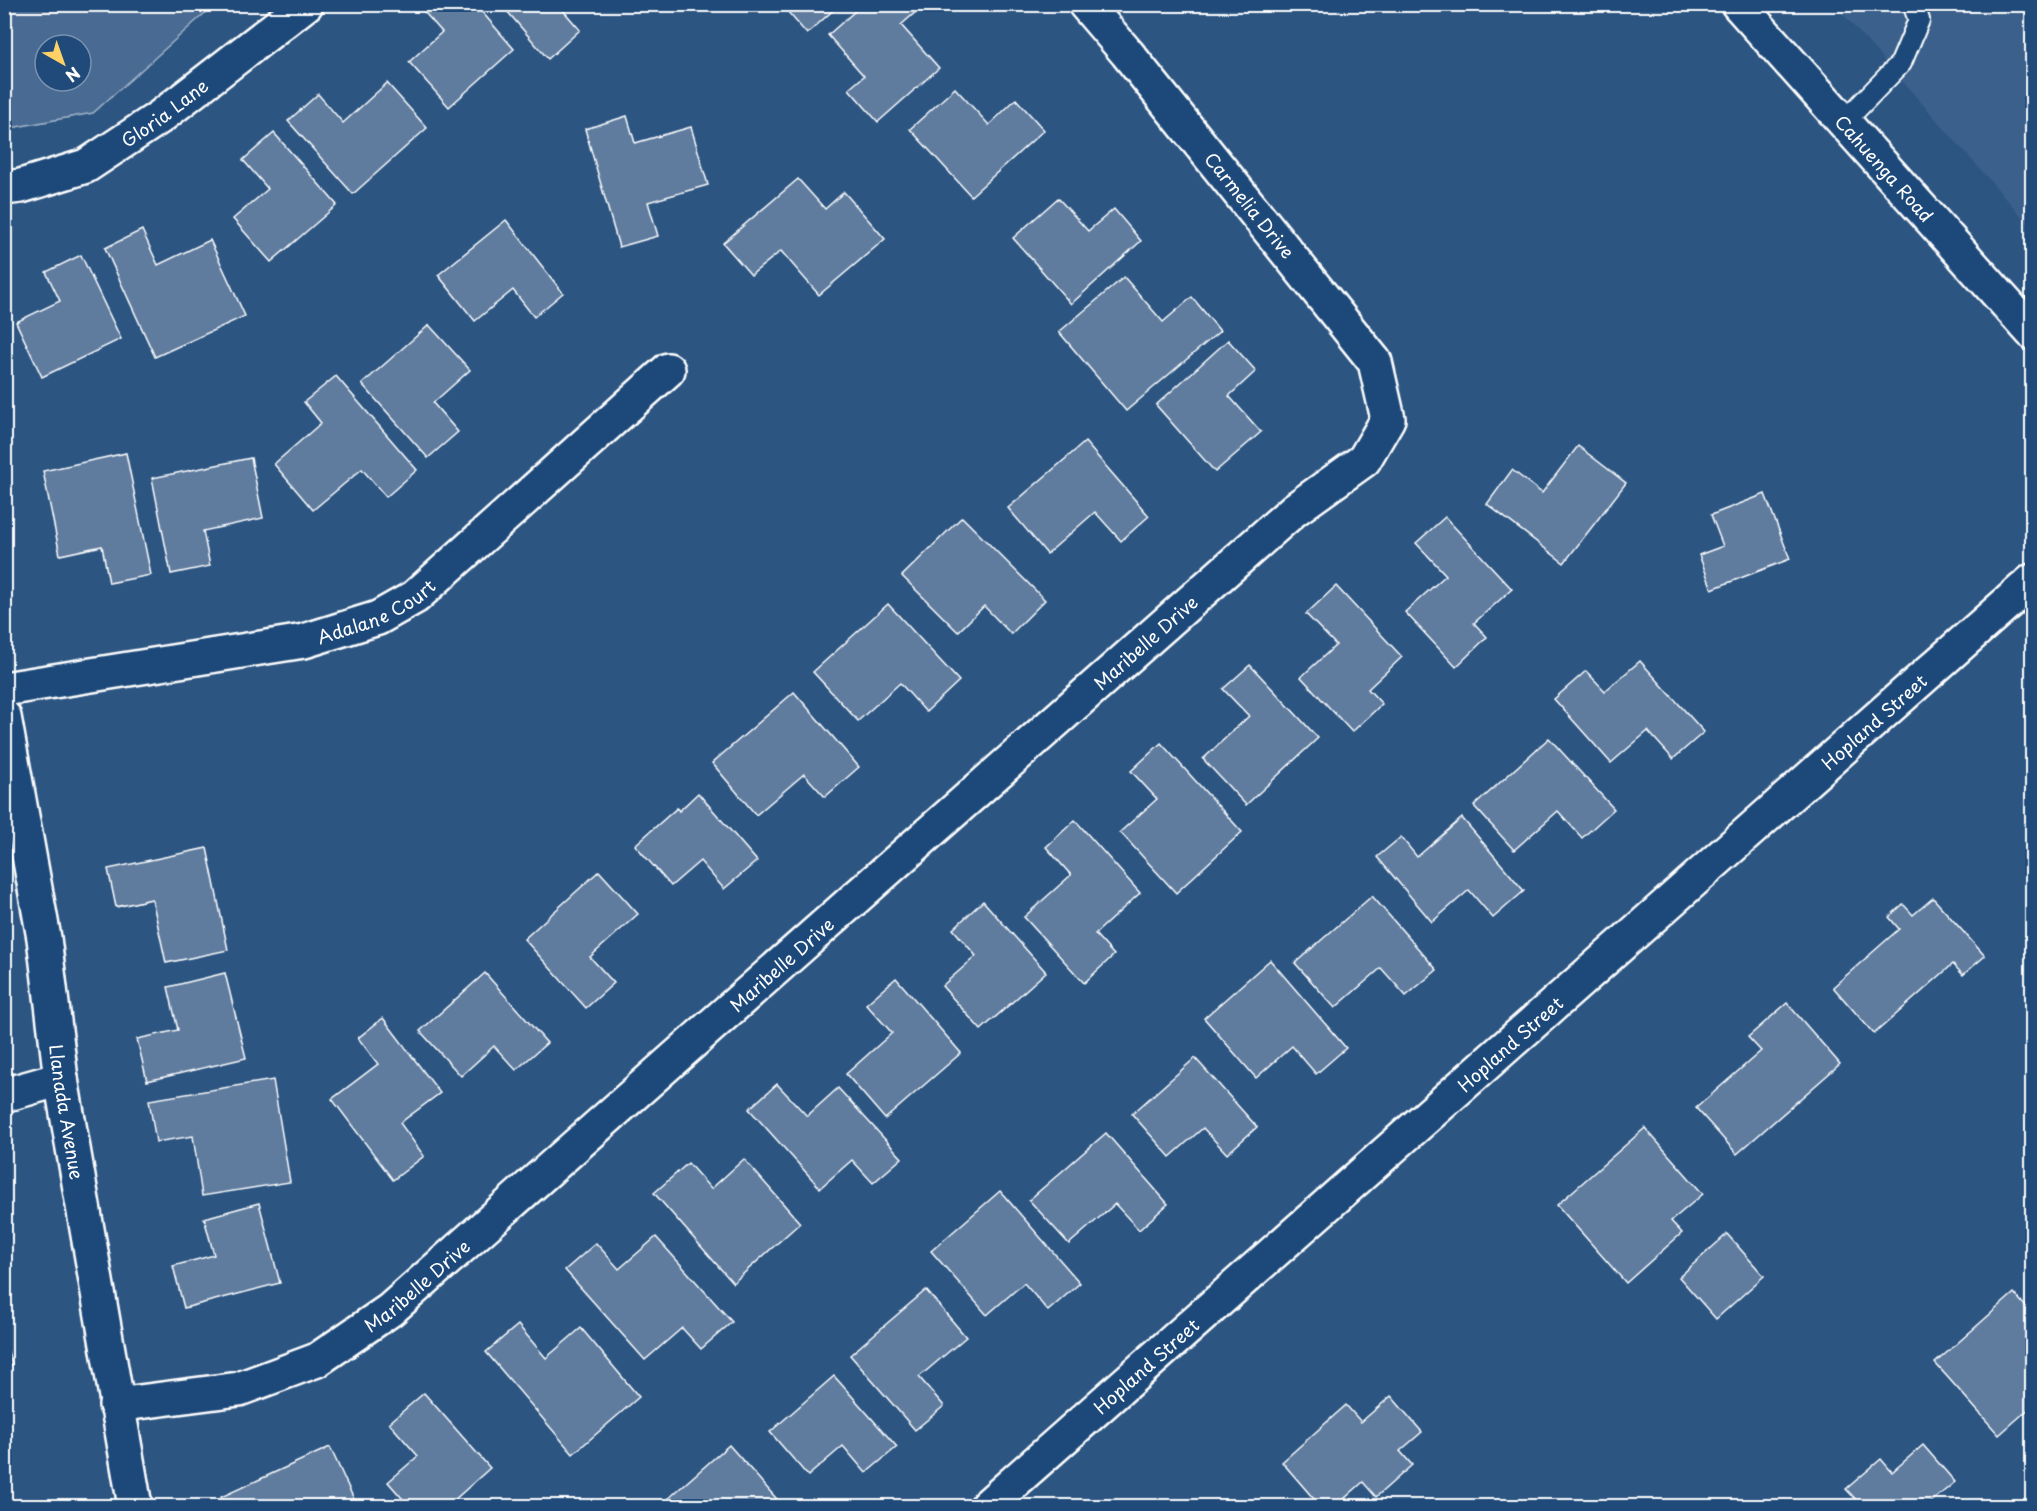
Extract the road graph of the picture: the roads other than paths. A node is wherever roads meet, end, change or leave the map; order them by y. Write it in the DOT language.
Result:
graph roads {
  1 [pos="306,4"];
  2 [pos="1085,4"];
  3 [pos="1738,4"];
  4 [pos="1913,4"];
  5 [pos="1843,123"];
  6 [pos="4,188"];
  7 [pos="2032,332"];
  8 [pos="668,370"];
  9 [pos="1388,419"];
  10 [pos="2032,581"];
  11 [pos="4,689"];
  12 [pos="4,717"];
  13 [pos="61,1079"];
  14 [pos="4,1095"];
  15 [pos="116,1405"];
  16 [pos="135,1506"];
  17 [pos="987,1506"];
  1 -- 6 [label="street, Gloria Lane"];
  2 -- 9 [label="street, Carmelia Drive"];
  3 -- 5 [label="street, Cahuenga Road"];
  4 -- 5 [label="lane"];
  5 -- 7 [label="street, Cahuenga Road"];
  8 -- 11 [label="street, Adalane Court"];
  9 -- 15 [label="street, Maribelle Drive"];
  10 -- 17 [label="street, Hopland Street"];
  12 -- 13 [label="street, Llanada Avenue"];
  13 -- 14 [label="street"];
  13 -- 15 [label="street, Llanada Avenue"];
  15 -- 16 [label="street, Llanada Avenue"];
}
